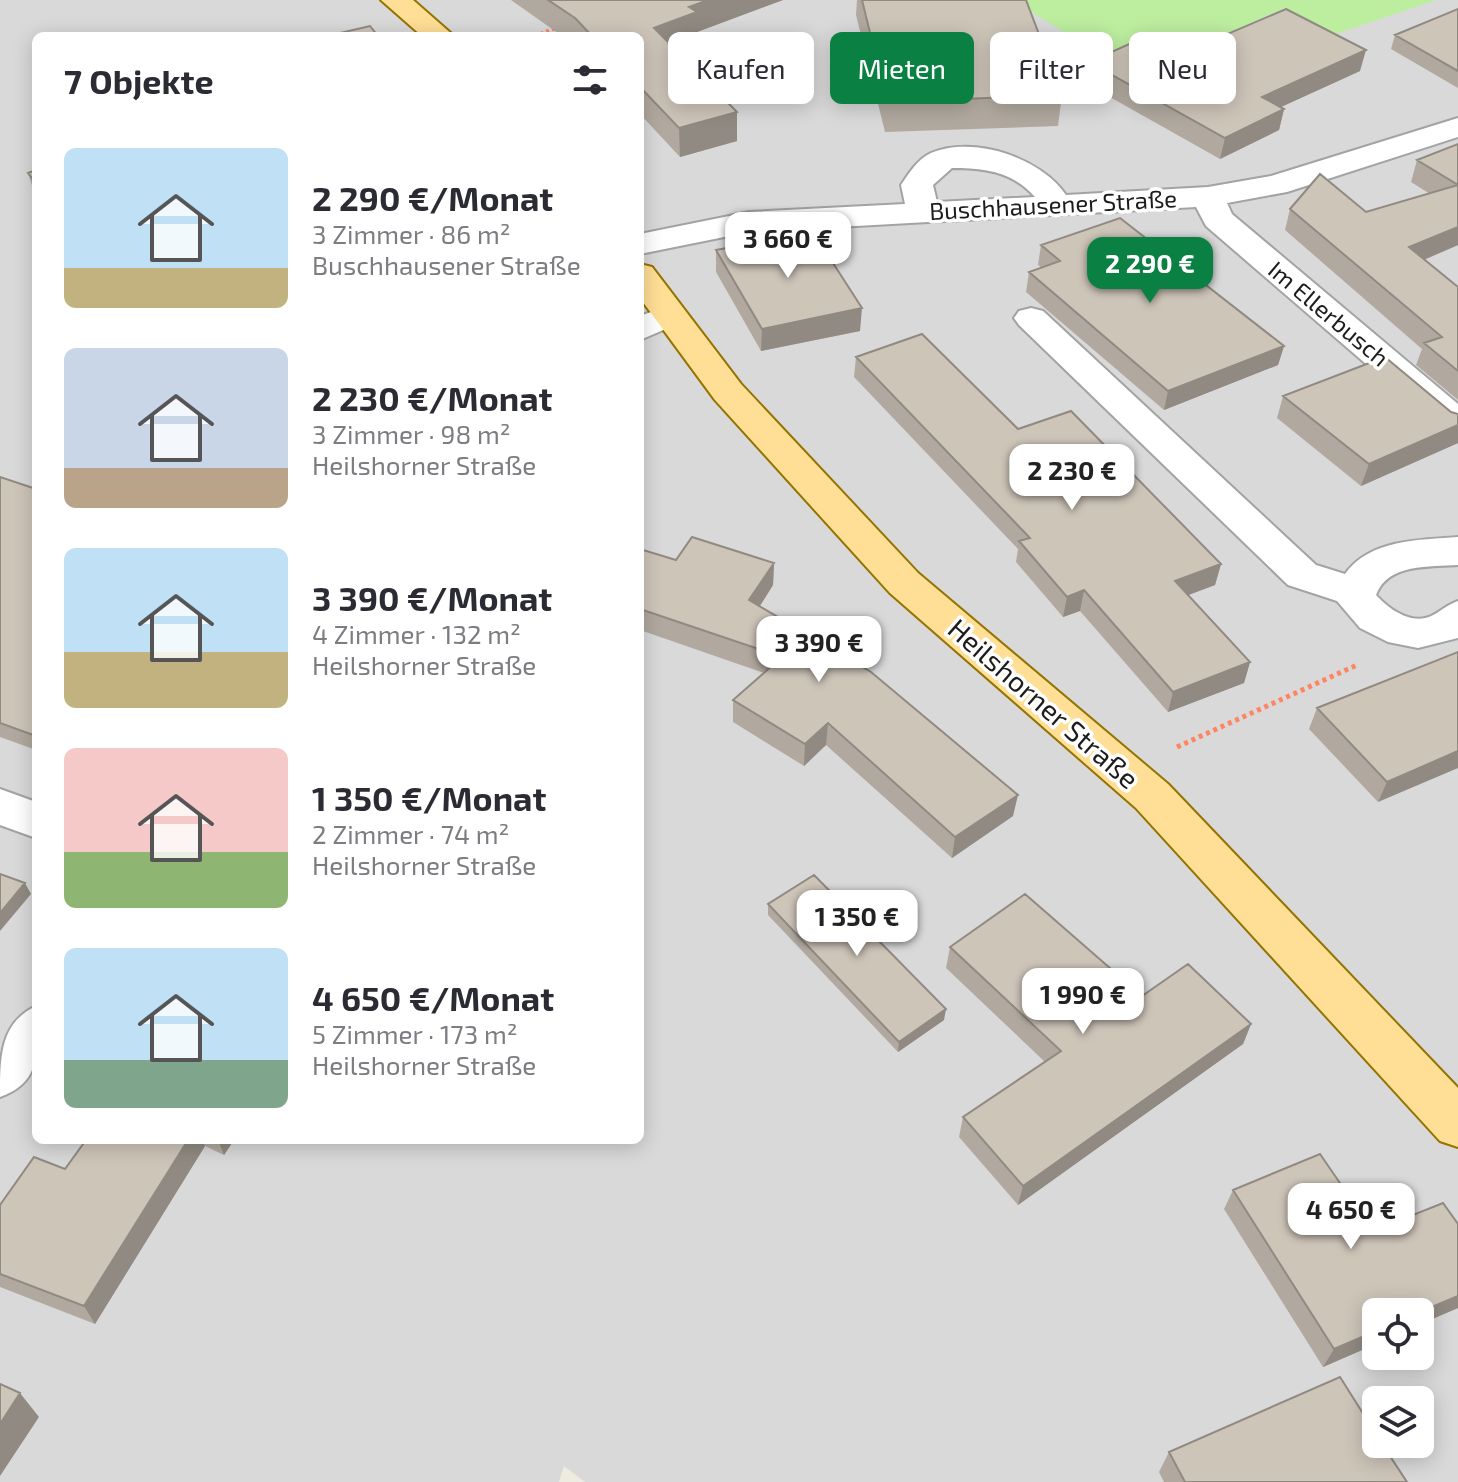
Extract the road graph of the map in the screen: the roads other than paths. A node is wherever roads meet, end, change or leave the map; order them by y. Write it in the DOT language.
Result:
graph roads {
  1 [pos="395,0"];
  2 [pos="435,32"];
  3 [pos="1458,127"];
  4 [pos="1208,197"];
  5 [pos="1056,204"];
  6 [pos="923,211"];
  7 [pos="644,243"];
  8 [pos="644,287"];
  9 [pos="1031,318"];
  10 [pos="655,322"];
  11 [pos="1458,424"];
  12 [pos="1458,551"];
  13 [pos="1356,592"];
  14 [pos="1458,616"];
  15 [pos="0,807"];
  16 [pos="32,819"];
  17 [pos="32,1033"];
  18 [pos="0,1075"];
  19 [pos="1458,1124"];
  1 -- 2 [label="main road"];
  3 -- 4 [label="street, Buschhausener Straße"];
  4 -- 5 [label="street, Buschhausener Straße"];
  4 -- 11 [label="street, Im Ellerbusch"];
  5 -- 6 [label="street, Buschhausener Straße"];
  5 -- 6 [label="street"];
  6 -- 7 [label="street, Buschhausener Straße"];
  8 -- 10 [label="main road, Heilshorner Straße"];
  9 -- 13 [label="street"];
  10 -- 19 [label="main road, Heilshorner Straße"];
  12 -- 13 [label="street"];
  13 -- 14 [label="street"];
  15 -- 16 [label="street"];
  17 -- 18 [label="street"];
}
